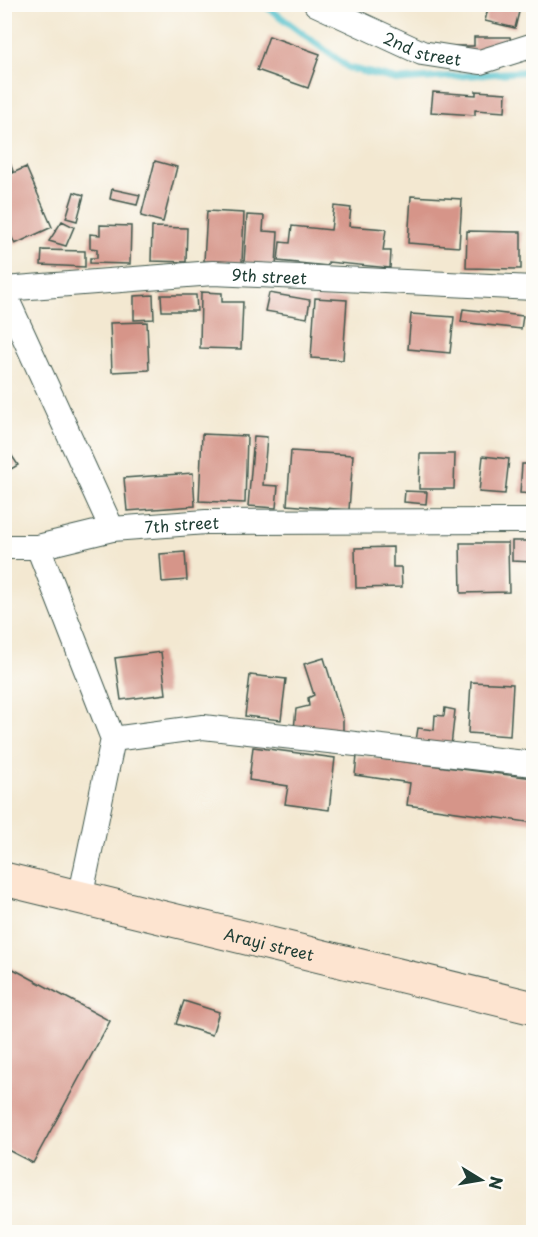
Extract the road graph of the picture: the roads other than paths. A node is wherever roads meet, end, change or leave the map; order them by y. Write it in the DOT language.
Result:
graph roads {
  1 [pos="316,4"];
  2 [pos="534,45"];
  3 [pos="534,288"];
  4 [pos="4,291"];
  5 [pos="534,521"];
  6 [pos="112,530"];
  7 [pos="4,547"];
  8 [pos="38,547"];
  9 [pos="113,739"];
  10 [pos="534,764"];
  11 [pos="4,879"];
  12 [pos="80,899"];
  13 [pos="534,1008"];
  1 -- 2 [label="street, 2nd street"];
  3 -- 4 [label="street, 9th street"];
  4 -- 6 [label="street"];
  5 -- 6 [label="street, 7th street"];
  6 -- 8 [label="street, 7th street"];
  7 -- 8 [label="street, 7th street"];
  8 -- 9 [label="street"];
  9 -- 10 [label="street"];
  9 -- 12 [label="street"];
  11 -- 12 [label="main road, Arayi street"];
  12 -- 13 [label="main road, Arayi street"];
}
